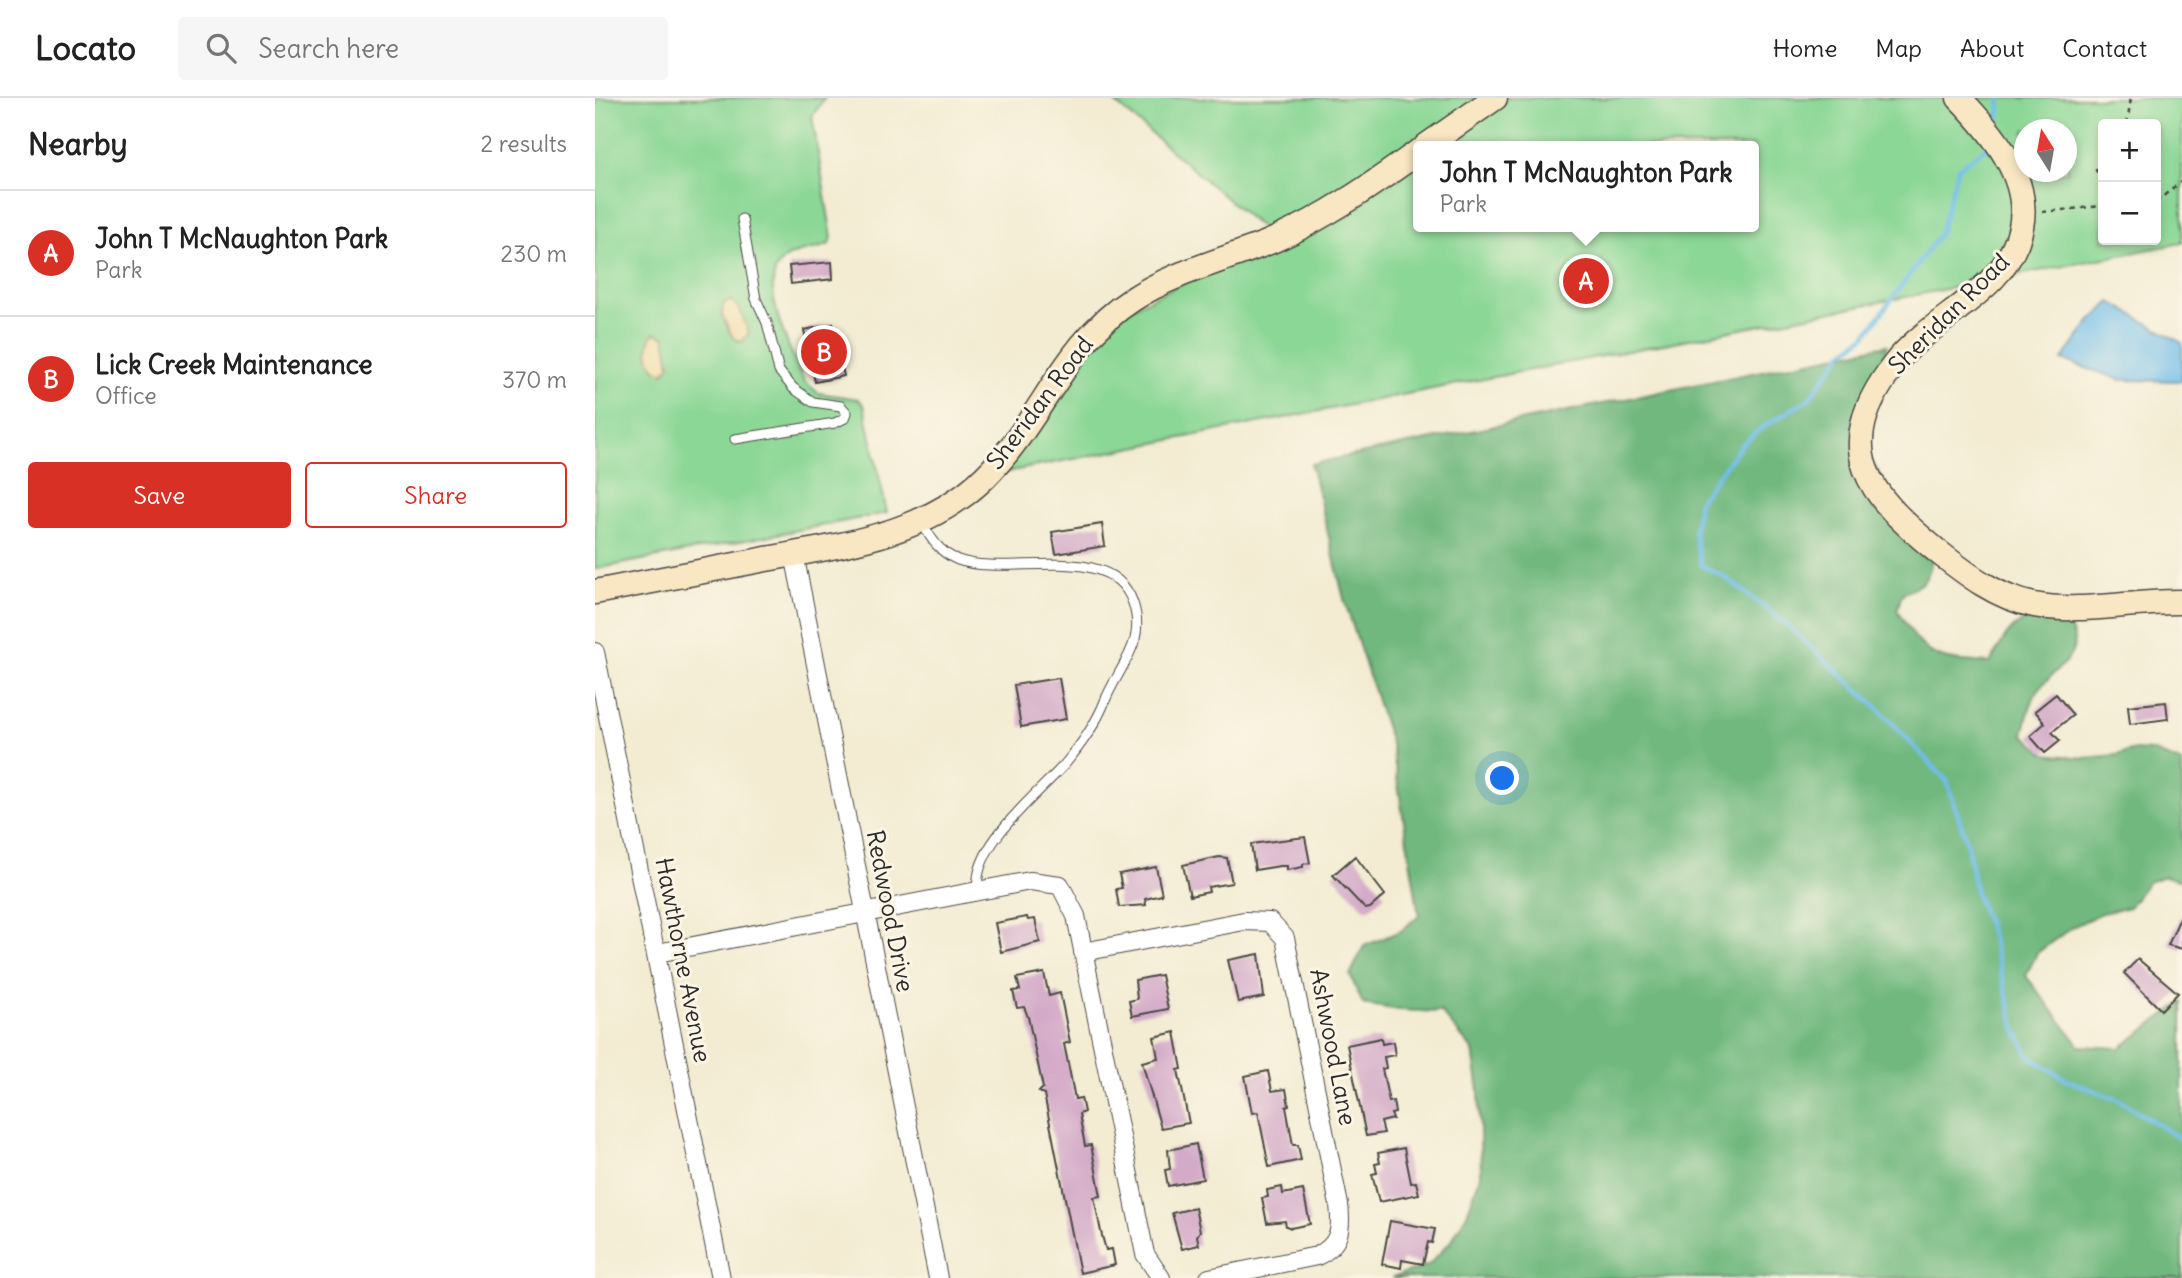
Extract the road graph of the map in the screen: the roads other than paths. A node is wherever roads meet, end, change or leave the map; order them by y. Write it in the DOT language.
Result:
graph roads {
  1 [pos="1495,98"];
  2 [pos="1959,98"];
  3 [pos="1433,141"];
  4 [pos="1413,155"];
  5 [pos="742,219"];
  6 [pos="736,439"];
  7 [pos="921,521"];
  8 [pos="794,554"];
  9 [pos="595,592"];
  10 [pos="2182,602"];
  11 [pos="595,652"];
  12 [pos="978,891"];
  13 [pos="866,913"];
  14 [pos="1083,951"];
  15 [pos="657,953"];
  16 [pos="721,1278"];
  17 [pos="938,1278"];
  18 [pos="1161,1278"];
  19 [pos="1209,1278"];
  1 -- 3 [label="street"];
  2 -- 10 [label="street, Sheridan Road"];
  4 -- 7 [label="street, Sheridan Road"];
  5 -- 6 [label="lane"];
  7 -- 8 [label="street, Sheridan Road"];
  7 -- 12 [label="lane"];
  8 -- 9 [label="street, Sheridan Road"];
  8 -- 13 [label="street, Redwood Drive"];
  11 -- 15 [label="street, Hawthorne Avenue"];
  12 -- 13 [label="street"];
  12 -- 14 [label="street"];
  13 -- 15 [label="street"];
  13 -- 17 [label="street, Redwood Drive"];
  14 -- 18 [label="street"];
  14 -- 19 [label="street, Ashwood Lane"];
  15 -- 16 [label="street, Hawthorne Avenue"];
}
